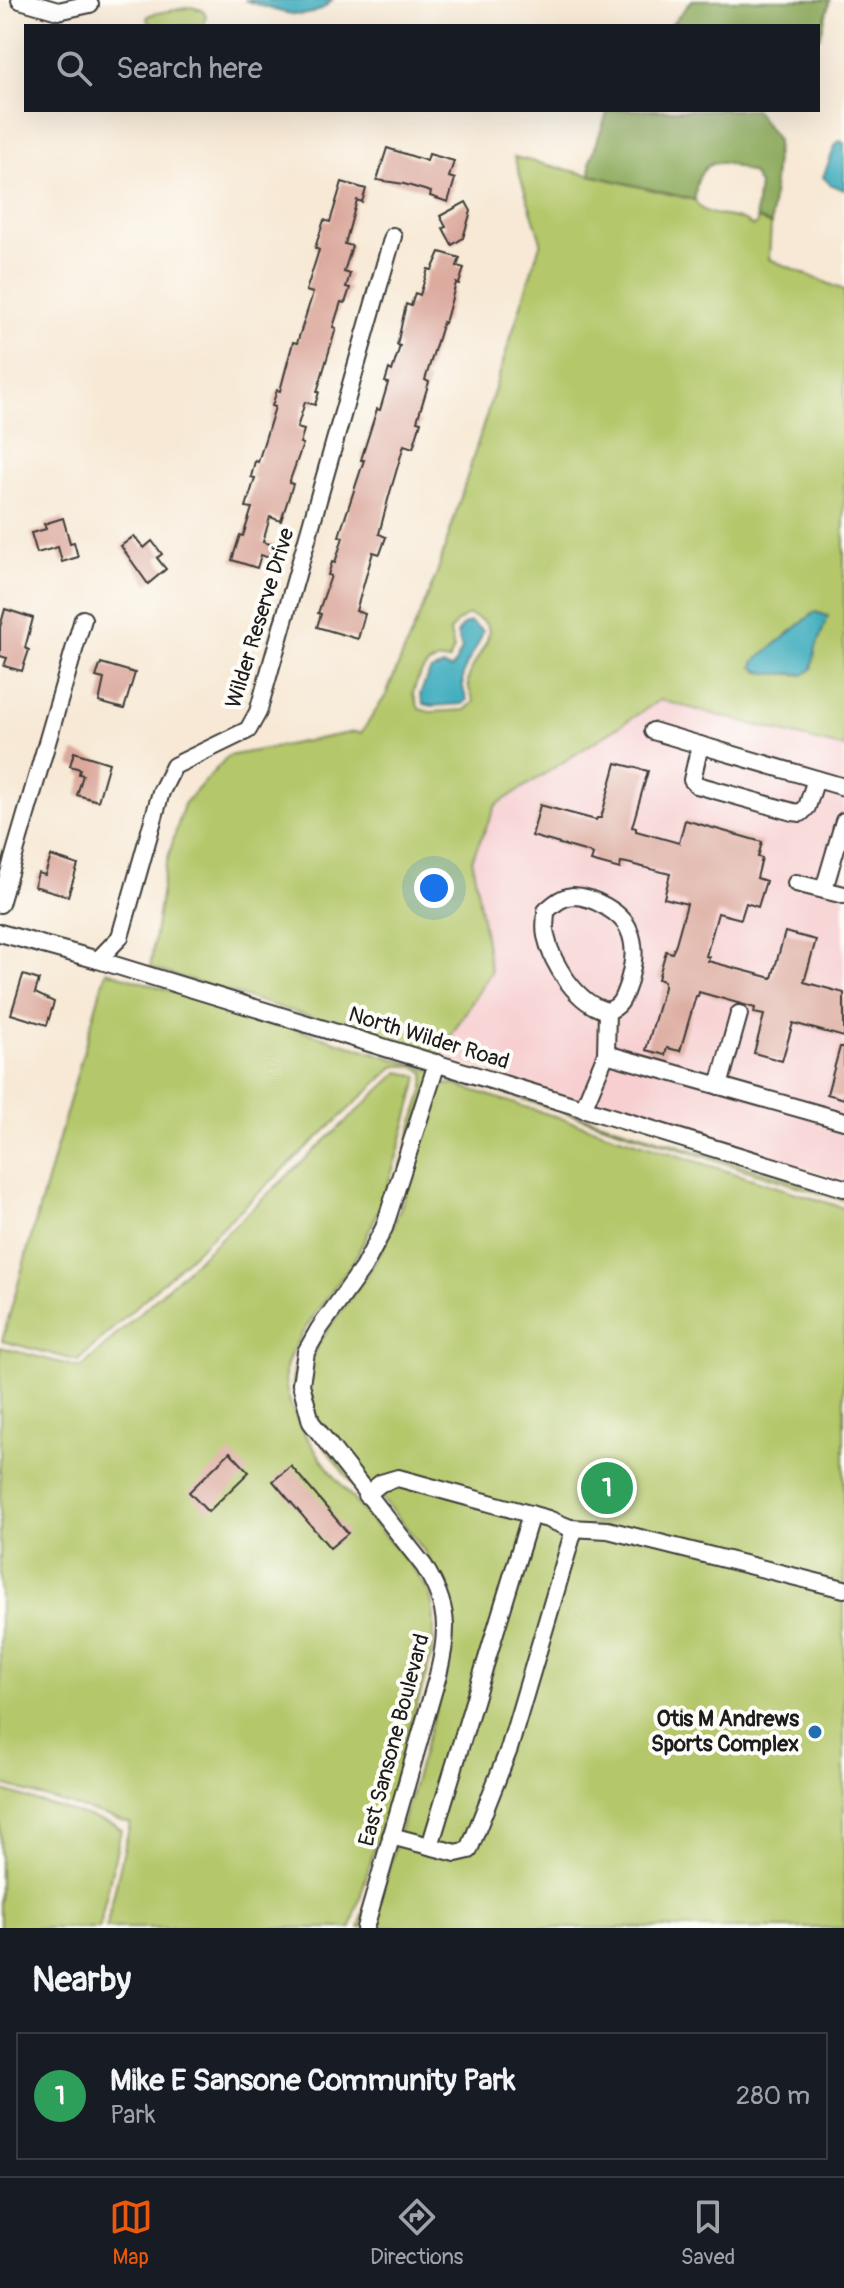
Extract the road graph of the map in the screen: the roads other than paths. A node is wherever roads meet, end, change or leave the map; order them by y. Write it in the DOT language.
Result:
graph roads {
  1 [pos="20,0"];
  2 [pos="90,4"];
  3 [pos="393,236"];
  4 [pos="83,619"];
  5 [pos="653,731"];
  6 [pos="700,745"];
  7 [pos="816,779"];
  8 [pos="844,787"];
  9 [pos="844,821"];
  10 [pos="796,883"];
  11 [pos="824,889"];
  12 [pos="844,895"];
  13 [pos="0,904"];
  14 [pos="0,933"];
  15 [pos="98,960"];
  16 [pos="607,1011"];
  17 [pos="739,1014"];
  18 [pos="606,1054"];
  19 [pos="437,1063"];
  20 [pos="719,1086"];
  21 [pos="583,1109"];
  22 [pos="844,1121"];
  23 [pos="844,1188"];
  24 [pos="366,1495"];
  25 [pos="531,1514"];
  26 [pos="570,1528"];
  27 [pos="844,1589"];
  28 [pos="391,1836"];
  29 [pos="430,1846"];
  30 [pos="365,1928"];
  1 -- 2 [label="street"];
  3 -- 15 [label="street, Wilder Reserve Drive"];
  4 -- 13 [label="street"];
  5 -- 6 [label="street"];
  6 -- 7 [label="street"];
  6 -- 7 [label="street"];
  7 -- 8 [label="street"];
  9 -- 11 [label="street"];
  10 -- 11 [label="street"];
  11 -- 12 [label="street"];
  14 -- 15 [label="street, North Wilder Road"];
  15 -- 19 [label="street, North Wilder Road"];
  16 -- 16 [label="street"];
  16 -- 18 [label="street"];
  17 -- 20 [label="street"];
  18 -- 20 [label="street"];
  18 -- 21 [label="street"];
  19 -- 21 [label="street, North Wilder Road"];
  19 -- 24 [label="street, East Sansone Boulevard"];
  20 -- 22 [label="street"];
  21 -- 23 [label="street, North Wilder Road"];
  24 -- 25 [label="street"];
  24 -- 28 [label="street, East Sansone Boulevard"];
  25 -- 26 [label="street"];
  25 -- 29 [label="street"];
  26 -- 27 [label="street"];
  26 -- 29 [label="street"];
  28 -- 29 [label="street"];
  28 -- 30 [label="street, East Sansone Boulevard"];
}
